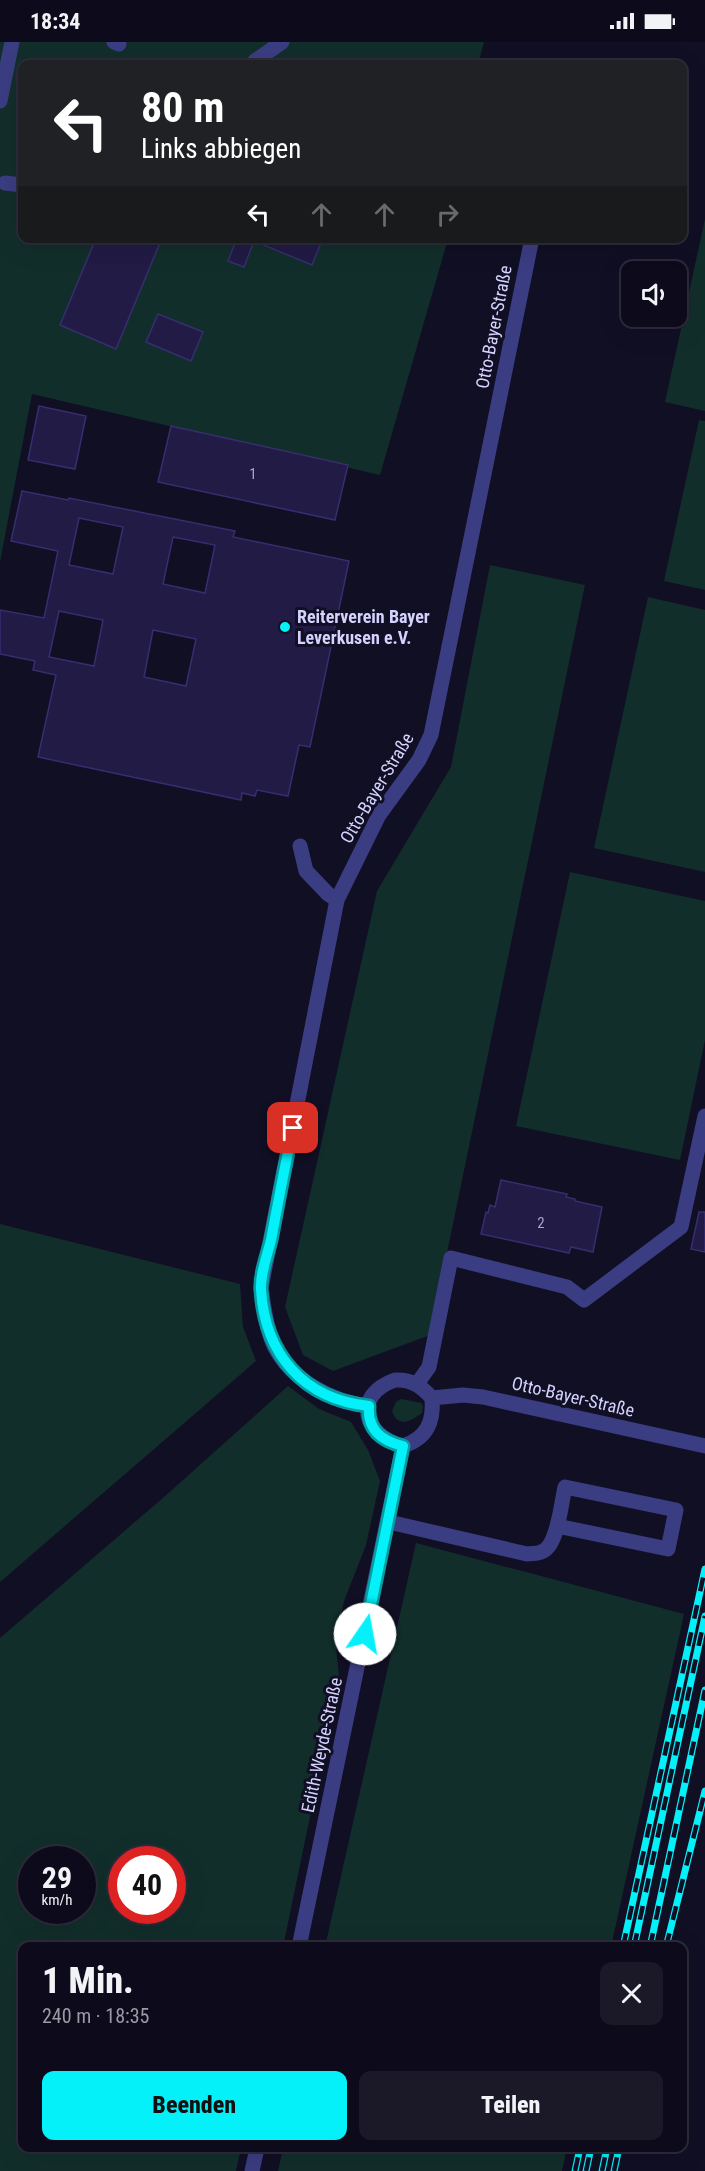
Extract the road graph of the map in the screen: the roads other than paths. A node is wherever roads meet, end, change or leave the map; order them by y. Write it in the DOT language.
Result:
graph roads {
  1 [pos="12,42"];
  2 [pos="282,42"];
  3 [pos="256,60"];
  4 [pos="0,101"];
  5 [pos="5,183"];
  6 [pos="18,185"];
  7 [pos="531,243"];
  8 [pos="300,846"];
  9 [pos="338,900"];
  10 [pos="705,1116"];
  11 [pos="417,1384"];
  12 [pos="432,1398"];
  13 [pos="369,1406"];
  14 [pos="403,1446"];
  15 [pos="705,1446"];
  16 [pos="389,1522"];
  17 [pos="557,1526"];
  18 [pos="300,1942"];
  19 [pos="256,2152"];
  20 [pos="252,2171"];
  1 -- 4 [label="street"];
  2 -- 3 [label="street"];
  5 -- 6 [label="street"];
  7 -- 9 [label="street, Otto-Bayer-Straße"];
  8 -- 9 [label="street"];
  9 -- 13 [label="street, Otto-Bayer-Straße"];
  10 -- 11 [label="street"];
  11 -- 12 [label="street"];
  11 -- 13 [label="street"];
  12 -- 14 [label="street"];
  12 -- 15 [label="street, Otto-Bayer-Straße"];
  13 -- 14 [label="street"];
  14 -- 16 [label="street, Edith-Weyde-Straße"];
  16 -- 17 [label="street"];
  16 -- 18 [label="street, Edith-Weyde-Straße"];
  17 -- 17 [label="street"];
  19 -- 20 [label="street"];
}
